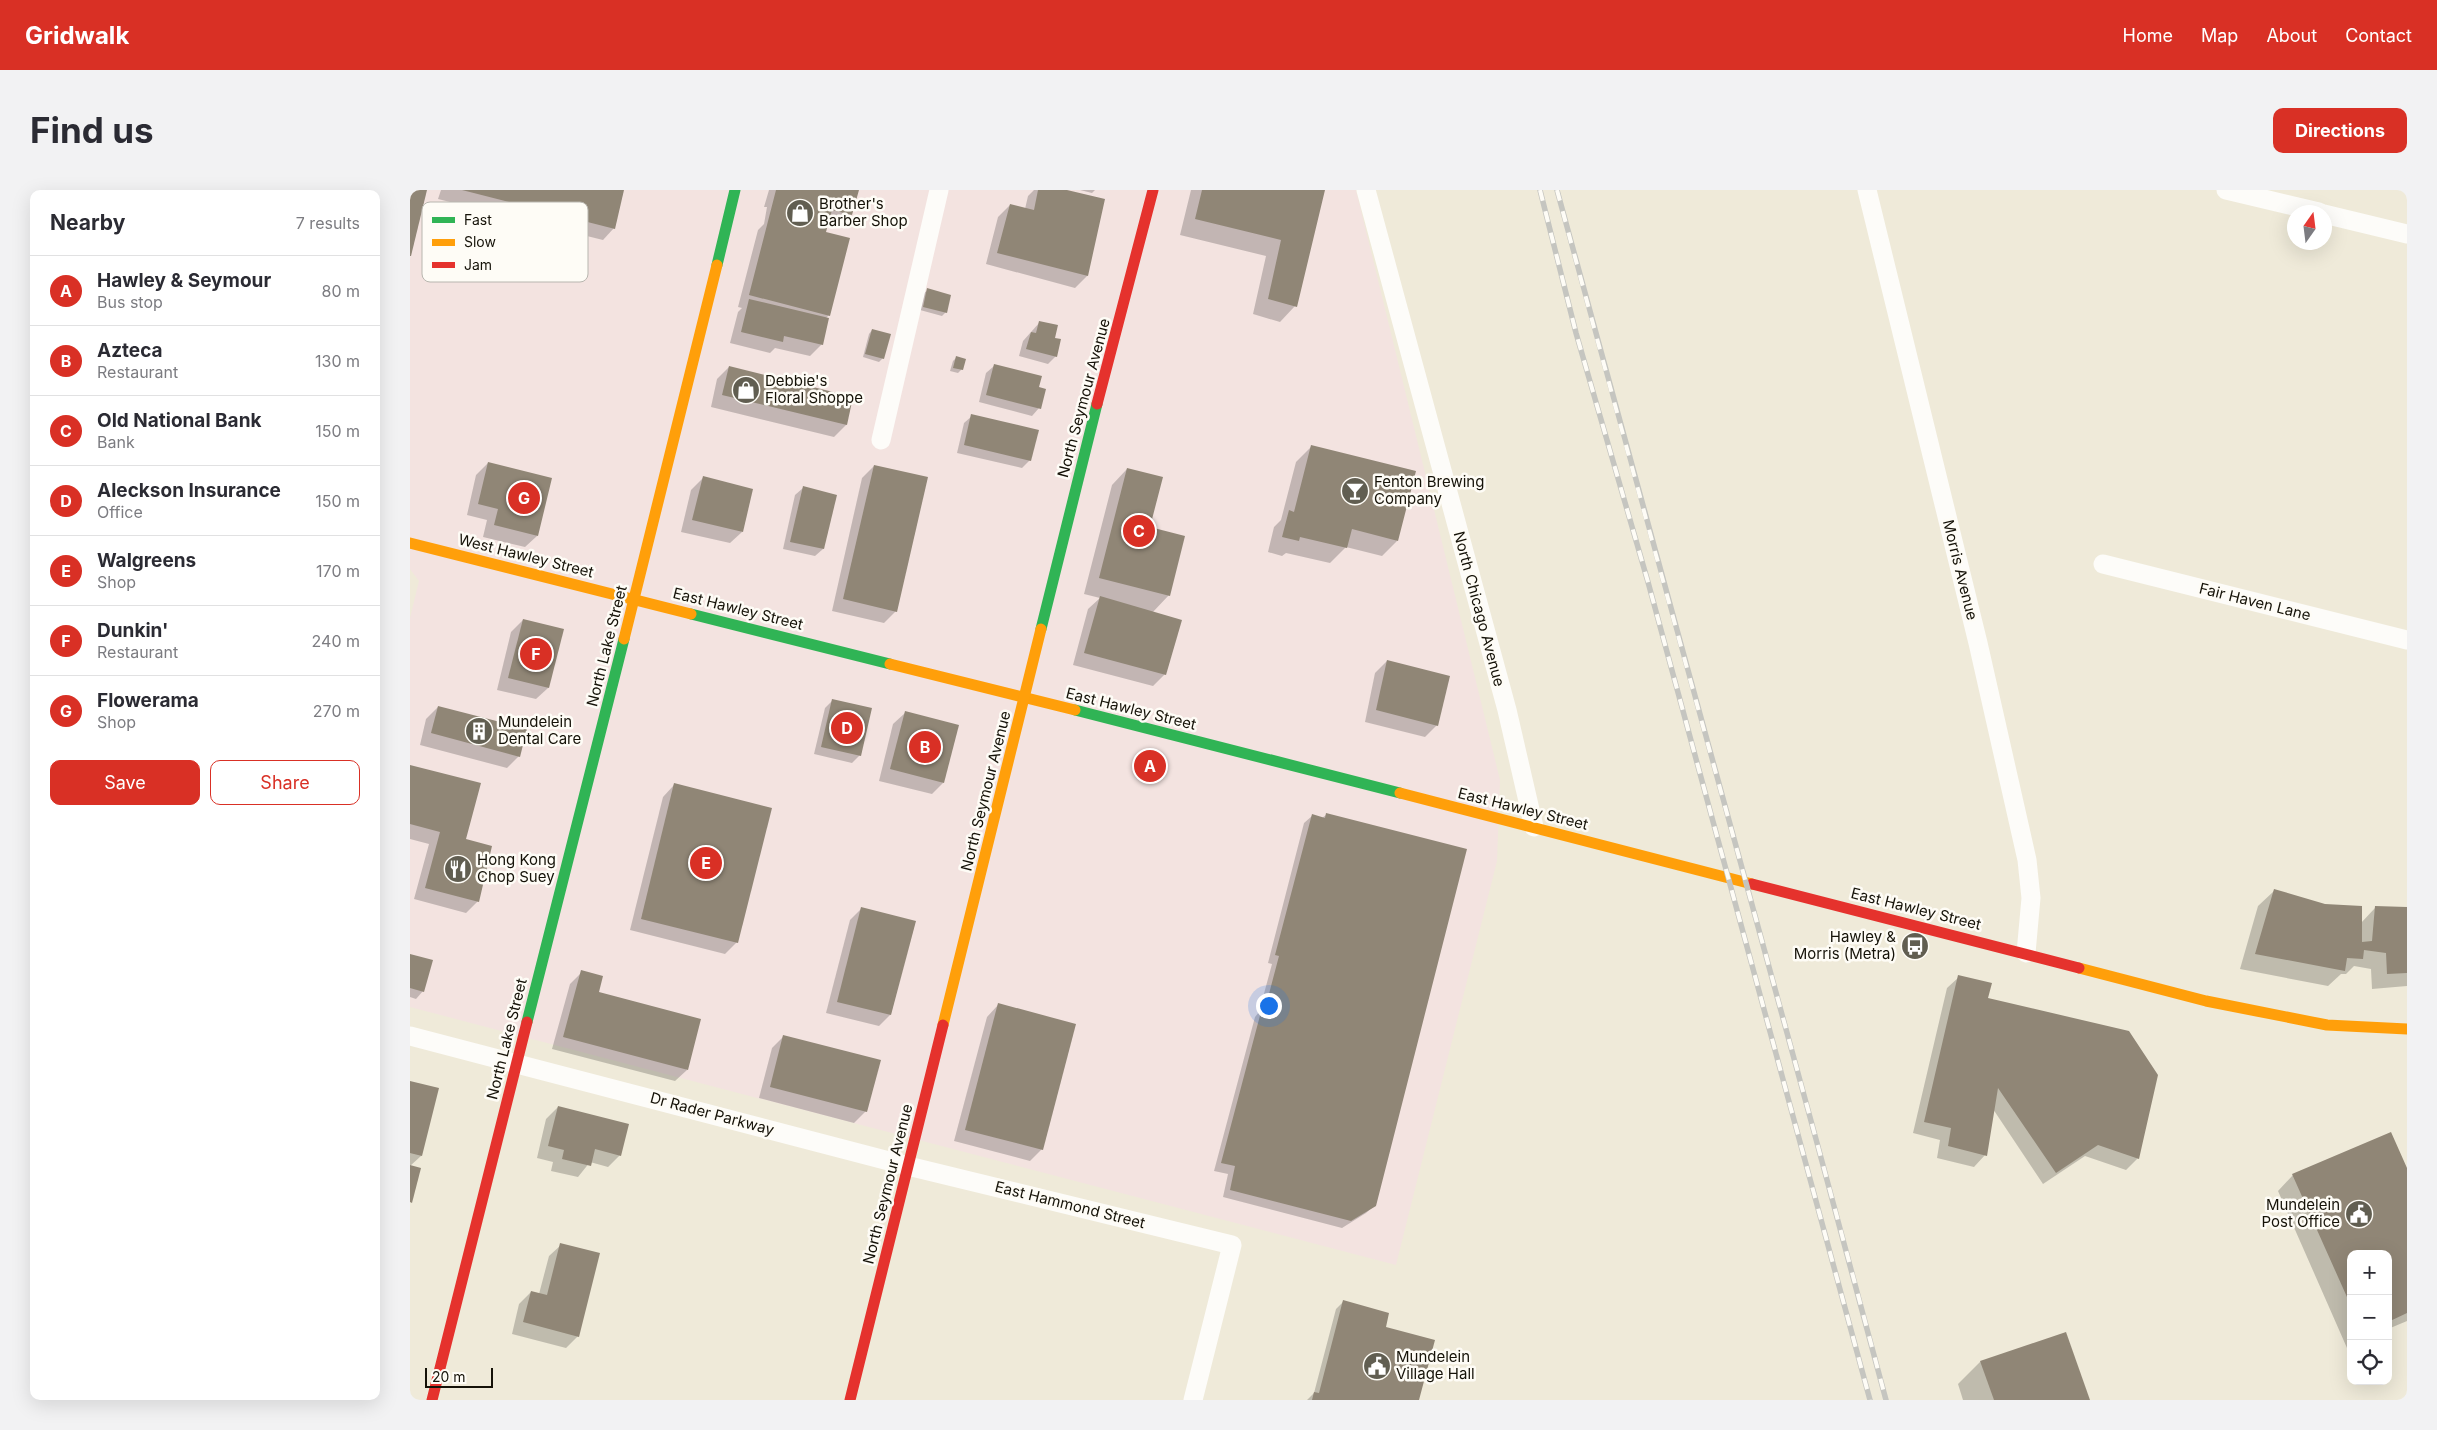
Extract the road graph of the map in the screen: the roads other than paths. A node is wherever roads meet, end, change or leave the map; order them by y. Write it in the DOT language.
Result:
graph roads {
  1 [pos="735,190"];
  2 [pos="939,190"];
  3 [pos="1152,190"];
  4 [pos="1366,190"];
  5 [pos="1867,190"];
  6 [pos="2226,190"];
  7 [pos="2289,205"];
  8 [pos="2332,216"];
  9 [pos="2407,234"];
  10 [pos="881,440"];
  11 [pos="410,543"];
  12 [pos="2102,564"];
  13 [pos="635,598"];
  14 [pos="2407,640"];
  15 [pos="1024,697"];
  16 [pos="1534,827"];
  17 [pos="2026,952"];
  18 [pos="2407,1029"];
  19 [pos="410,1036"];
  20 [pos="516,1063"];
  21 [pos="908,1166"];
  22 [pos="432,1400"];
  23 [pos="850,1400"];
  24 [pos="1194,1400"];
  1 -- 13 [label="street, North Lake Street"];
  2 -- 10 [label="street"];
  3 -- 15 [label="street, North Seymour Avenue"];
  4 -- 16 [label="street, North Chicago Avenue"];
  5 -- 17 [label="street, Morris Avenue"];
  6 -- 7 [label="street"];
  8 -- 9 [label="street"];
  11 -- 13 [label="street, West Hawley Street"];
  12 -- 14 [label="street, Fair Haven Lane"];
  13 -- 15 [label="street, East Hawley Street"];
  13 -- 20 [label="street, North Lake Street"];
  15 -- 16 [label="street, East Hawley Street"];
  15 -- 21 [label="street, North Seymour Avenue"];
  16 -- 17 [label="street, East Hawley Street"];
  17 -- 18 [label="street, East Hawley Street"];
  19 -- 20 [label="street, Dr Rader Parkway"];
  20 -- 21 [label="street, Dr Rader Parkway"];
  20 -- 22 [label="street, North Lake Street"];
  21 -- 23 [label="street, North Seymour Avenue"];
  21 -- 24 [label="street, East Hammond Street"];
}
